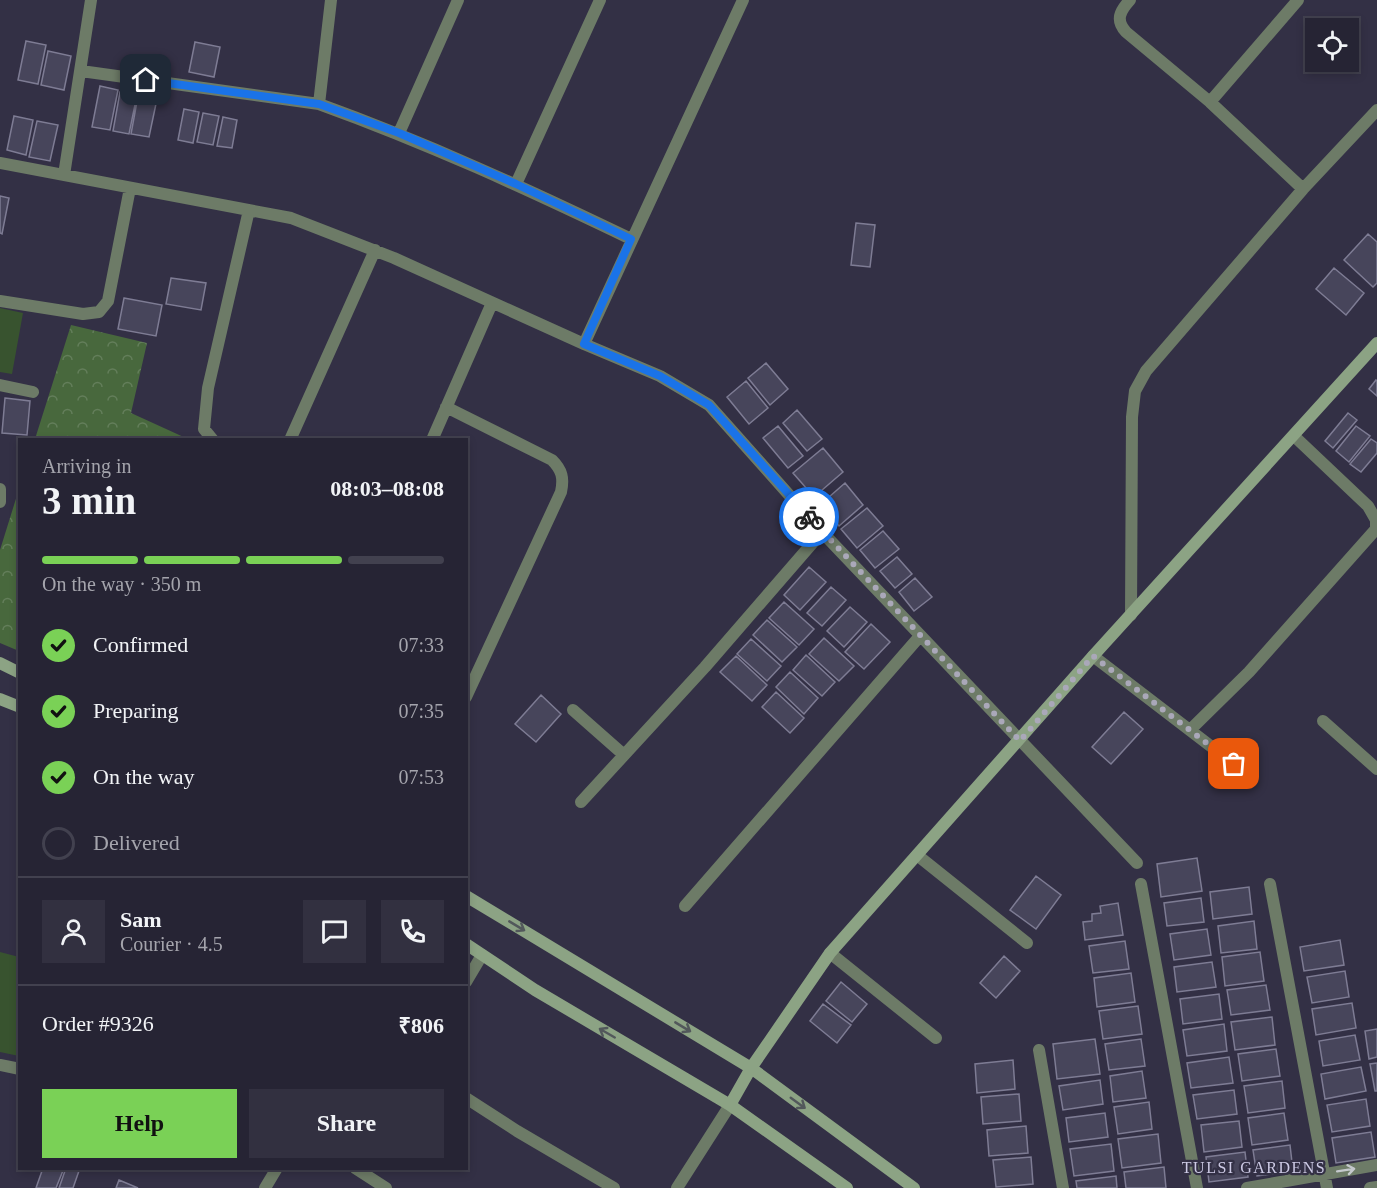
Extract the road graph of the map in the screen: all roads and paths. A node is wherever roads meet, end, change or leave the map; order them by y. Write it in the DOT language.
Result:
graph roads {
  1 [pos="91,0"];
  2 [pos="331,0"];
  3 [pos="458,0"];
  4 [pos="600,0"];
  5 [pos="743,0"];
  6 [pos="1130,0"];
  7 [pos="1298,0"];
  8 [pos="81,71"];
  9 [pos="1210,102"];
  10 [pos="319,104"];
  11 [pos="1377,110"];
  12 [pos="399,133"];
  13 [pos="0,163"];
  14 [pos="64,175"];
  15 [pos="516,184"];
  16 [pos="130,188"];
  17 [pos="1303,189"];
  18 [pos="249,210"];
  19 [pos="631,239"];
  20 [pos="375,250"];
  21 [pos="0,301"];
  22 [pos="492,303"];
  23 [pos="584,344"];
  24 [pos="1377,345"];
  25 [pos="0,385"];
  26 [pos="33,392"];
  27 [pos="446,407"];
  28 [pos="1294,436"];
  29 [pos="211,438"];
  30 [pos="291,438"];
  31 [pos="433,438"];
  32 [pos="0,489"];
  33 [pos="0,502"];
  34 [pos="822,532"];
  35 [pos="1131,615"];
  36 [pos="920,636"];
  37 [pos="1093,656"];
  38 [pos="0,663"];
  39 [pos="18,672"];
  40 [pos="468,693"];
  41 [pos="0,699"];
  42 [pos="18,706"];
  43 [pos="573,710"];
  44 [pos="1323,721"];
  45 [pos="1190,730"];
  46 [pos="1020,741"];
  47 [pos="624,755"];
  48 [pos="1234,764"];
  49 [pos="1377,769"];
  50 [pos="581,802"];
  51 [pos="917,855"];
  52 [pos="1137,863"];
  53 [pos="1141,884"];
  54 [pos="1270,884"];
  55 [pos="468,897"];
  56 [pos="685,906"];
  57 [pos="1027,943"];
  58 [pos="468,945"];
  59 [pos="830,953"];
  60 [pos="482,955"];
  61 [pos="468,979"];
  62 [pos="936,1038"];
  63 [pos="1039,1050"];
  64 [pos="0,1065"];
  65 [pos="751,1068"];
  66 [pos="18,1069"];
  67 [pos="468,1099"];
  68 [pos="730,1105"];
  69 [pos="1377,1165"];
  70 [pos="276,1170"];
  71 [pos="358,1170"];
  72 [pos="1324,1173"];
  73 [pos="1377,1187"];
  74 [pos="265,1188"];
  75 [pos="386,1188"];
  76 [pos="614,1188"];
  77 [pos="677,1188"];
  78 [pos="847,1188"];
  79 [pos="914,1188"];
  80 [pos="1063,1188"];
  81 [pos="1197,1188"];
  82 [pos="1247,1188"];
  83 [pos="1327,1188"];
  84 [pos="1370,1188"];
  1 -- 8 [label="street"];
  2 -- 10 [label="street"];
  3 -- 12 [label="street"];
  4 -- 15 [label="street"];
  5 -- 19 [label="street"];
  6 -- 9 [label="street"];
  7 -- 9 [label="street"];
  8 -- 10 [label="street"];
  8 -- 14 [label="street"];
  9 -- 17 [label="street"];
  10 -- 12 [label="street"];
  11 -- 17 [label="street"];
  12 -- 15 [label="street"];
  13 -- 14 [label="street"];
  14 -- 16 [label="street"];
  15 -- 19 [label="street"];
  16 -- 18 [label="street"];
  16 -- 21 [label="street"];
  17 -- 35 [label="street"];
  18 -- 20 [label="street"];
  18 -- 29 [label="street"];
  19 -- 23 [label="street"];
  20 -- 22 [label="street"];
  20 -- 30 [label="street"];
  22 -- 23 [label="street"];
  22 -- 27 [label="street"];
  23 -- 34 [label="street"];
  24 -- 28 [label="street"];
  25 -- 26 [label="street"];
  27 -- 31 [label="street"];
  27 -- 40 [label="street"];
  28 -- 35 [label="street"];
  28 -- 45 [label="street"];
  32 -- 33 [label="street"];
  34 -- 36 [label="street"];
  34 -- 47 [label="street"];
  35 -- 37 [label="street"];
  36 -- 46 [label="street"];
  36 -- 56 [label="street"];
  37 -- 45 [label="street"];
  37 -- 46 [label="street"];
  38 -- 39 [label="street"];
  41 -- 42 [label="street"];
  43 -- 47 [label="street"];
  44 -- 49 [label="street"];
  45 -- 48 [label="street"];
  46 -- 51 [label="street"];
  46 -- 52 [label="street"];
  47 -- 50 [label="street"];
  51 -- 57 [label="street"];
  51 -- 59 [label="street"];
  53 -- 81 [label="street"];
  54 -- 72 [label="street"];
  55 -- 65 [label="street, one-way"];
  58 -- 60 [label="street"];
  59 -- 62 [label="street"];
  59 -- 65 [label="street"];
  60 -- 61 [label="street"];
  68 -- 60 [label="street, one-way"];
  63 -- 80 [label="street"];
  64 -- 66 [label="street"];
  65 -- 68 [label="street"];
  65 -- 79 [label="street, one-way"];
  67 -- 76 [label="street"];
  68 -- 77 [label="street"];
  68 -- 78 [label="street"];
  72 -- 69 [label="street, one-way"];
  70 -- 74 [label="street"];
  71 -- 75 [label="street"];
  72 -- 82 [label="street"];
  72 -- 83 [label="street"];
  73 -- 84 [label="street"];
}
